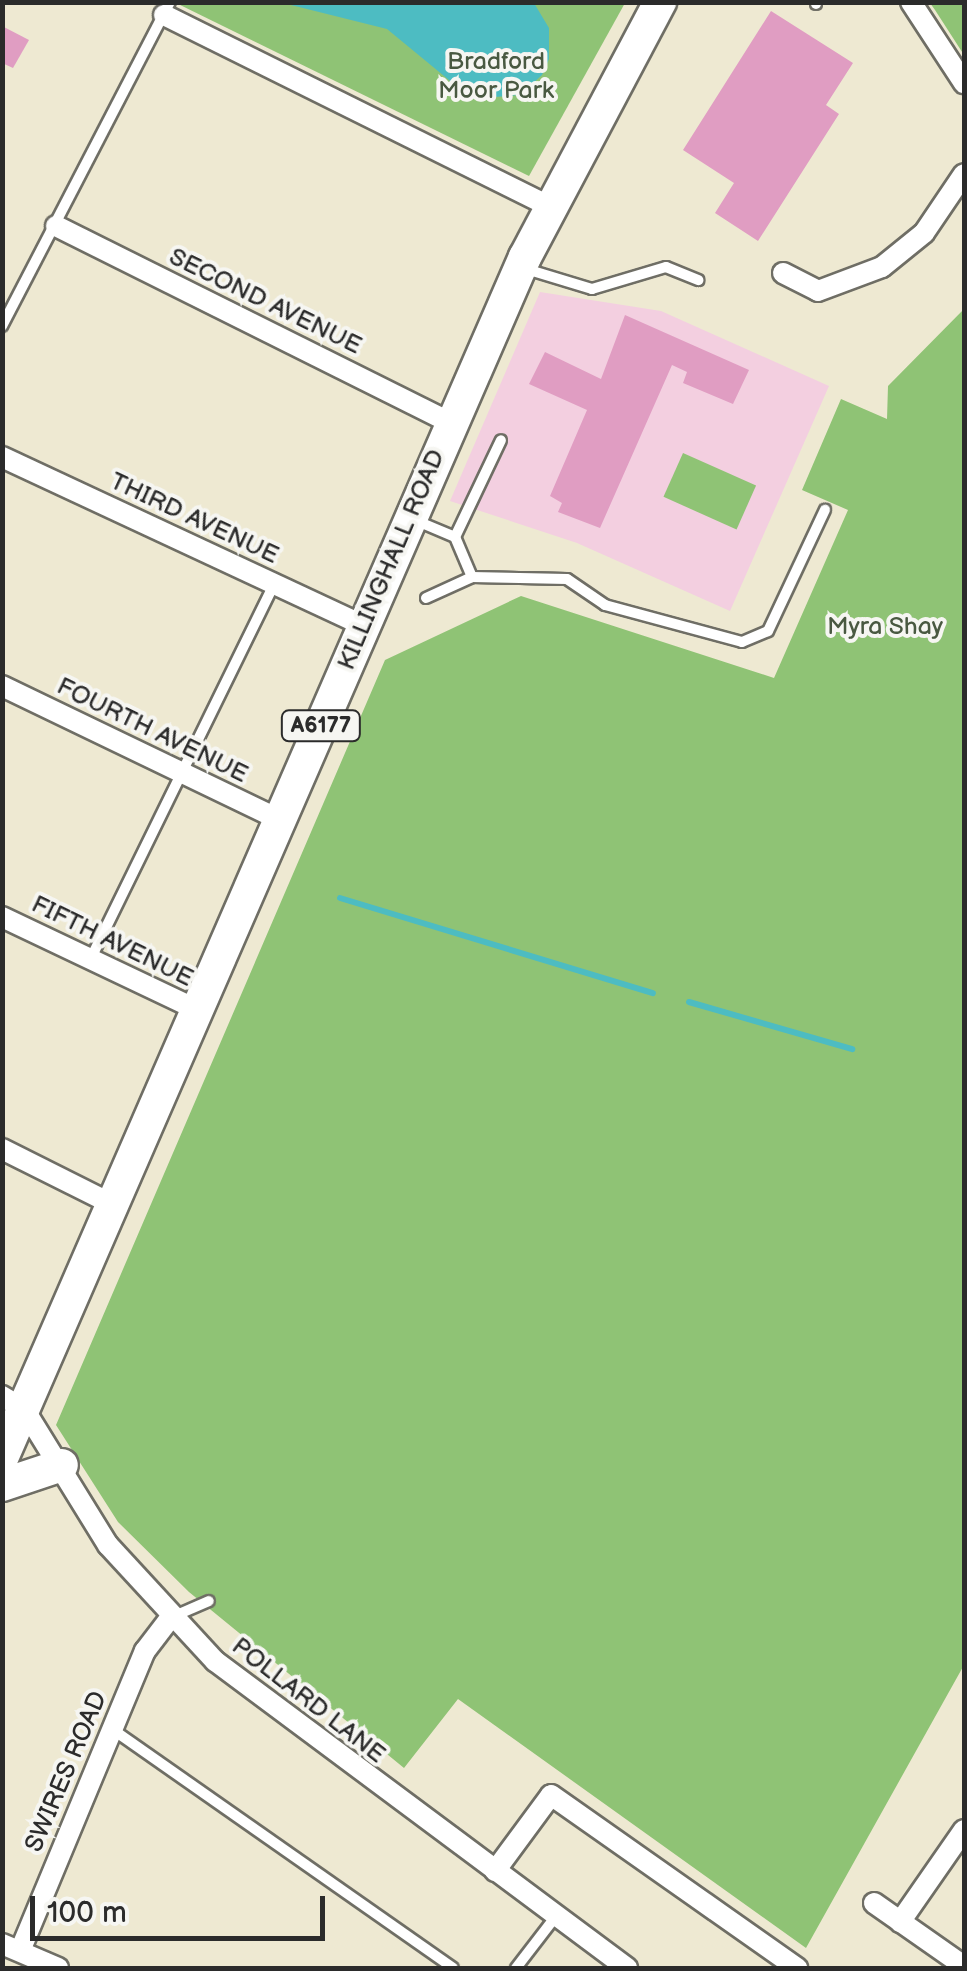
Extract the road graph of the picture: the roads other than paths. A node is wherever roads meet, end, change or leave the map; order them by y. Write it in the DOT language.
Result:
graph roads {
  1 [pos="660,2"];
  2 [pos="911,2"];
  3 [pos="167,9"];
  4 [pos="964,83"];
  5 [pos="964,174"];
  6 [pos="549,206"];
  7 [pos="56,226"];
  8 [pos="520,266"];
  9 [pos="783,273"];
  10 [pos="698,280"];
  11 [pos="2,326"];
  12 [pos="452,423"];
  13 [pos="501,440"];
  14 [pos="2,457"];
  15 [pos="825,510"];
  16 [pos="410,519"];
  17 [pos="455,537"];
  18 [pos="472,577"];
  19 [pos="274,584"];
  20 [pos="426,598"];
  21 [pos="364,626"];
  22 [pos="2,686"];
  23 [pos="182,773"];
  24 [pos="280,820"];
  25 [pos="2,917"];
  26 [pos="91,959"];
  27 [pos="200,1012"];
  28 [pos="2,1148"];
  29 [pos="110,1203"];
  30 [pos="13,1402"];
  31 [pos="2,1458"];
  32 [pos="62,1466"];
  33 [pos="2,1484"];
  34 [pos="209,1601"];
  35 [pos="171,1618"];
  36 [pos="112,1729"];
  37 [pos="964,1830"];
  38 [pos="495,1871"];
  39 [pos="874,1903"];
  40 [pos="556,1916"];
  41 [pos="900,1922"];
  42 [pos="11,1947"];
  43 [pos="964,1967"];
  44 [pos="58,1968"];
  45 [pos="453,1968"];
  46 [pos="516,1968"];
  47 [pos="627,1968"];
  48 [pos="797,1968"];
  1 -- 6 [label="highway, KILLINGHALL ROAD / A6177"];
  2 -- 4 [label="street"];
  3 -- 6 [label="street"];
  3 -- 7 [label="lane"];
  5 -- 9 [label="street"];
  6 -- 8 [label="highway, KILLINGHALL ROAD / A6177"];
  7 -- 11 [label="lane"];
  7 -- 12 [label="street, SECOND AVENUE"];
  8 -- 10 [label="lane"];
  8 -- 12 [label="highway, KILLINGHALL ROAD / A6177"];
  12 -- 16 [label="highway, KILLINGHALL ROAD / A6177"];
  13 -- 17 [label="lane"];
  14 -- 19 [label="street, THIRD AVENUE"];
  15 -- 18 [label="lane"];
  16 -- 17 [label="lane"];
  16 -- 21 [label="highway, KILLINGHALL ROAD / A6177"];
  17 -- 18 [label="lane"];
  18 -- 20 [label="lane"];
  19 -- 21 [label="street, THIRD AVENUE"];
  19 -- 23 [label="lane"];
  21 -- 24 [label="highway, KILLINGHALL ROAD / A6177"];
  22 -- 23 [label="street, FOURTH AVENUE"];
  23 -- 24 [label="street, FOURTH AVENUE"];
  23 -- 26 [label="lane"];
  24 -- 27 [label="highway, KILLINGHALL ROAD / A6177"];
  25 -- 26 [label="street, FIFTH AVENUE"];
  26 -- 27 [label="street, FIFTH AVENUE"];
  27 -- 29 [label="highway, KILLINGHALL ROAD / A6177"];
  28 -- 29 [label="street"];
  29 -- 30 [label="highway, KILLINGHALL ROAD / A6177"];
  30 -- 31 [label="highway, KILLINGHALL ROAD / A6177"];
  30 -- 32 [label="street, POLLARD LANE"];
  32 -- 33 [label="highway"];
  32 -- 35 [label="street, POLLARD LANE"];
  34 -- 35 [label="lane"];
  35 -- 36 [label="street, SWIRES ROAD"];
  35 -- 38 [label="street, POLLARD LANE"];
  36 -- 42 [label="street, SWIRES ROAD"];
  36 -- 45 [label="lane"];
  37 -- 41 [label="street"];
  38 -- 40 [label="street, POLLARD LANE"];
  38 -- 48 [label="street"];
  39 -- 41 [label="street"];
  40 -- 46 [label="lane"];
  40 -- 47 [label="street, POLLARD LANE"];
  41 -- 43 [label="street"];
  42 -- 44 [label="street"];
}
